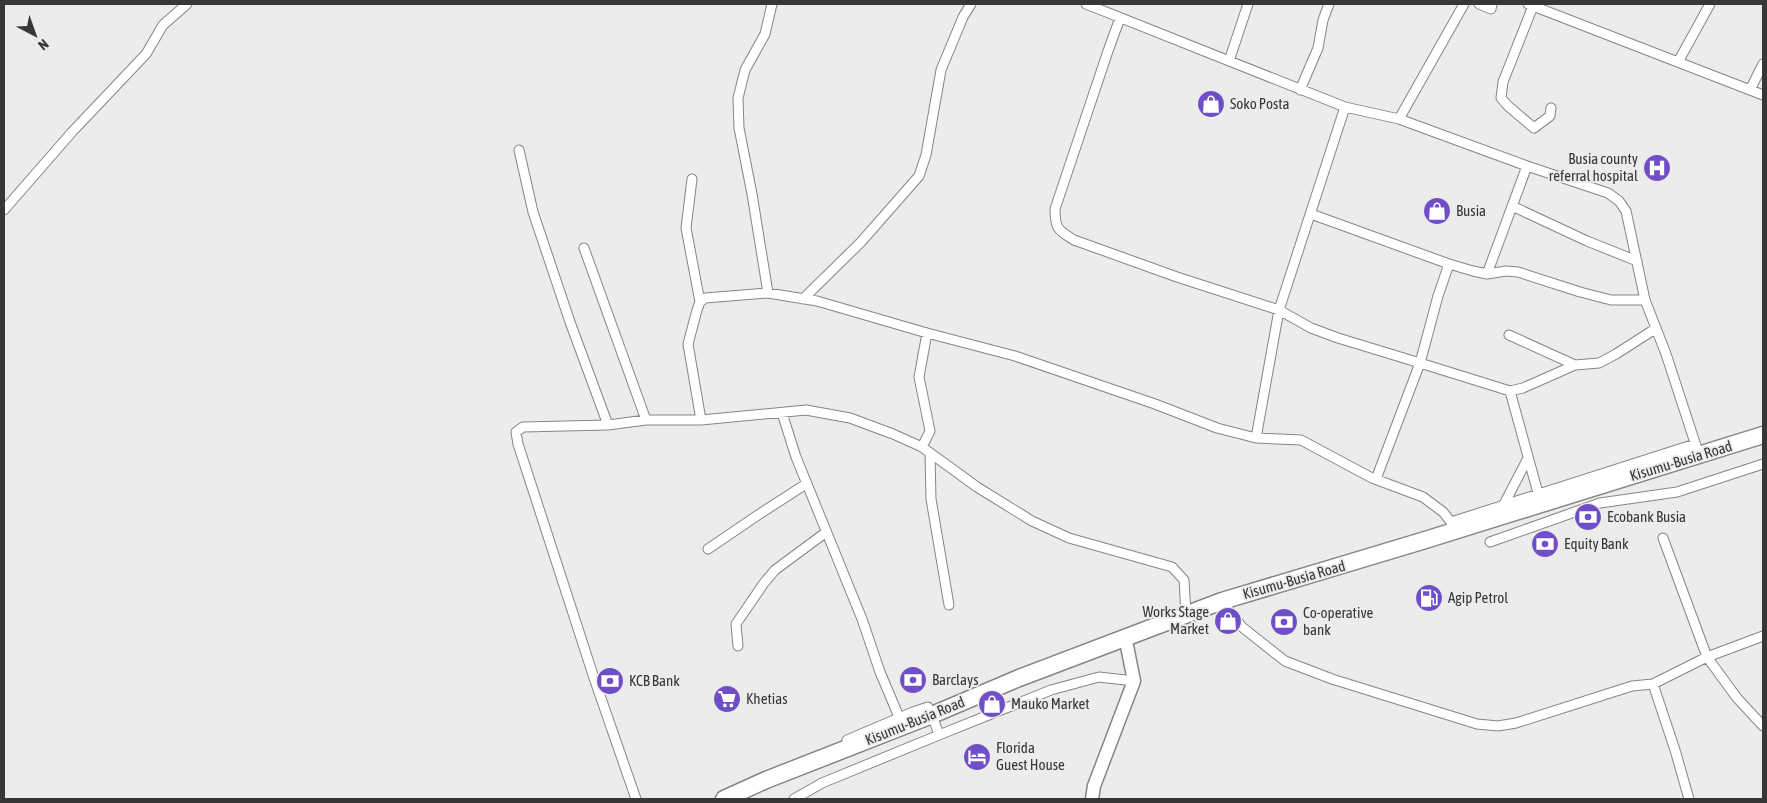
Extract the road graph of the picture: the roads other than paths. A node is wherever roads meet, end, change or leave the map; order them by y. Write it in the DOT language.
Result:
graph roads {
  1 [pos="187,4"];
  2 [pos="772,4"];
  3 [pos="971,4"];
  4 [pos="1086,4"];
  5 [pos="1248,4"];
  6 [pos="1329,4"];
  7 [pos="1464,4"];
  8 [pos="1479,4"];
  9 [pos="1492,4"];
  10 [pos="1710,4"];
  11 [pos="1531,5"];
  12 [pos="1120,18"];
  13 [pos="1229,61"];
  14 [pos="1678,62"];
  15 [pos="1763,64"];
  16 [pos="1300,90"];
  17 [pos="1750,90"];
  18 [pos="1763,95"];
  19 [pos="1345,107"];
  20 [pos="1551,108"];
  21 [pos="1399,119"];
  22 [pos="519,150"];
  23 [pos="1528,166"];
  24 [pos="692,179"];
  25 [pos="1512,206"];
  26 [pos="4,210"];
  27 [pos="1311,214"];
  28 [pos="584,248"];
  29 [pos="1637,261"];
  30 [pos="1449,264"];
  31 [pos="1486,274"];
  32 [pos="768,293"];
  33 [pos="803,298"];
  34 [pos="1645,300"];
  35 [pos="700,302"];
  36 [pos="1279,310"];
  37 [pos="1655,328"];
  38 [pos="927,333"];
  39 [pos="1509,335"];
  40 [pos="1420,363"];
  41 [pos="1576,366"];
  42 [pos="1510,390"];
  43 [pos="782,413"];
  44 [pos="646,420"];
  45 [pos="701,420"];
  46 [pos="608,425"];
  47 [pos="1763,435"];
  48 [pos="1256,438"];
  49 [pos="922,447"];
  50 [pos="1697,450"];
  51 [pos="930,453"];
  52 [pos="1528,458"];
  53 [pos="1763,464"];
  54 [pos="1376,479"];
  55 [pos="806,484"];
  56 [pos="1540,499"];
  57 [pos="1503,506"];
  58 [pos="825,533"];
  59 [pos="1663,538"];
  60 [pos="1490,542"];
  61 [pos="708,549"];
  62 [pos="1222,601"];
  63 [pos="949,605"];
  64 [pos="1186,614"];
  65 [pos="1126,636"];
  66 [pos="1763,636"];
  67 [pos="738,646"];
  68 [pos="1707,656"];
  69 [pos="1134,681"];
  70 [pos="1653,684"];
  71 [pos="932,715"];
  72 [pos="899,717"];
  73 [pos="1763,726"];
  74 [pos="939,735"];
  75 [pos="636,799"];
  76 [pos="725,799"];
  77 [pos="794,799"];
  78 [pos="1092,799"];
  79 [pos="1689,799"];
  1 -- 26 [label="street"];
  2 -- 32 [label="street"];
  3 -- 33 [label="street"];
  4 -- 12 [label="street"];
  5 -- 13 [label="street"];
  6 -- 16 [label="street"];
  7 -- 21 [label="street"];
  8 -- 9 [label="street"];
  10 -- 14 [label="street"];
  11 -- 14 [label="street"];
  11 -- 20 [label="street"];
  12 -- 13 [label="street"];
  12 -- 36 [label="street"];
  13 -- 16 [label="street"];
  14 -- 17 [label="street"];
  15 -- 17 [label="street"];
  16 -- 19 [label="street"];
  17 -- 18 [label="street"];
  19 -- 21 [label="street"];
  19 -- 27 [label="street"];
  21 -- 23 [label="street"];
  22 -- 46 [label="street"];
  23 -- 25 [label="street"];
  23 -- 29 [label="street"];
  24 -- 35 [label="street"];
  25 -- 29 [label="street"];
  25 -- 31 [label="street"];
  27 -- 30 [label="street"];
  27 -- 36 [label="street"];
  28 -- 44 [label="street"];
  29 -- 34 [label="street"];
  30 -- 31 [label="street"];
  30 -- 40 [label="street"];
  31 -- 34 [label="street"];
  32 -- 33 [label="street"];
  32 -- 35 [label="street"];
  33 -- 38 [label="street"];
  34 -- 37 [label="street"];
  35 -- 45 [label="street"];
  36 -- 40 [label="street"];
  36 -- 48 [label="street"];
  37 -- 41 [label="street"];
  37 -- 50 [label="street"];
  38 -- 48 [label="street"];
  38 -- 49 [label="street"];
  39 -- 41 [label="street"];
  40 -- 42 [label="street"];
  40 -- 54 [label="street"];
  41 -- 42 [label="street"];
  42 -- 52 [label="street"];
  43 -- 45 [label="street"];
  43 -- 49 [label="street"];
  43 -- 55 [label="street"];
  44 -- 45 [label="street"];
  44 -- 46 [label="street"];
  46 -- 75 [label="street"];
  47 -- 50 [label="highway, Kisumu-Busia Road"];
  48 -- 54 [label="street"];
  49 -- 51 [label="street"];
  50 -- 56 [label="highway, Kisumu-Busia Road"];
  51 -- 63 [label="street"];
  51 -- 64 [label="street"];
  52 -- 56 [label="street"];
  52 -- 57 [label="street"];
  53 -- 60 [label="street"];
  54 -- 57 [label="street"];
  55 -- 58 [label="street"];
  55 -- 61 [label="street"];
  56 -- 57 [label="street"];
  56 -- 62 [label="highway, Kisumu-Busia Road"];
  58 -- 67 [label="street"];
  58 -- 72 [label="street"];
  59 -- 68 [label="street"];
  62 -- 64 [label="highway, Kisumu-Busia Road"];
  62 -- 70 [label="street"];
  64 -- 65 [label="highway, Kisumu-Busia Road"];
  65 -- 69 [label="street"];
  65 -- 71 [label="highway, Kisumu-Busia Road"];
  66 -- 68 [label="street"];
  68 -- 70 [label="street"];
  68 -- 73 [label="street"];
  69 -- 74 [label="street"];
  69 -- 78 [label="street"];
  70 -- 79 [label="street"];
  71 -- 72 [label="street"];
  71 -- 74 [label="street"];
  71 -- 76 [label="highway, Kisumu-Busia Road"];
  72 -- 76 [label="street"];
  74 -- 77 [label="street"];
}
